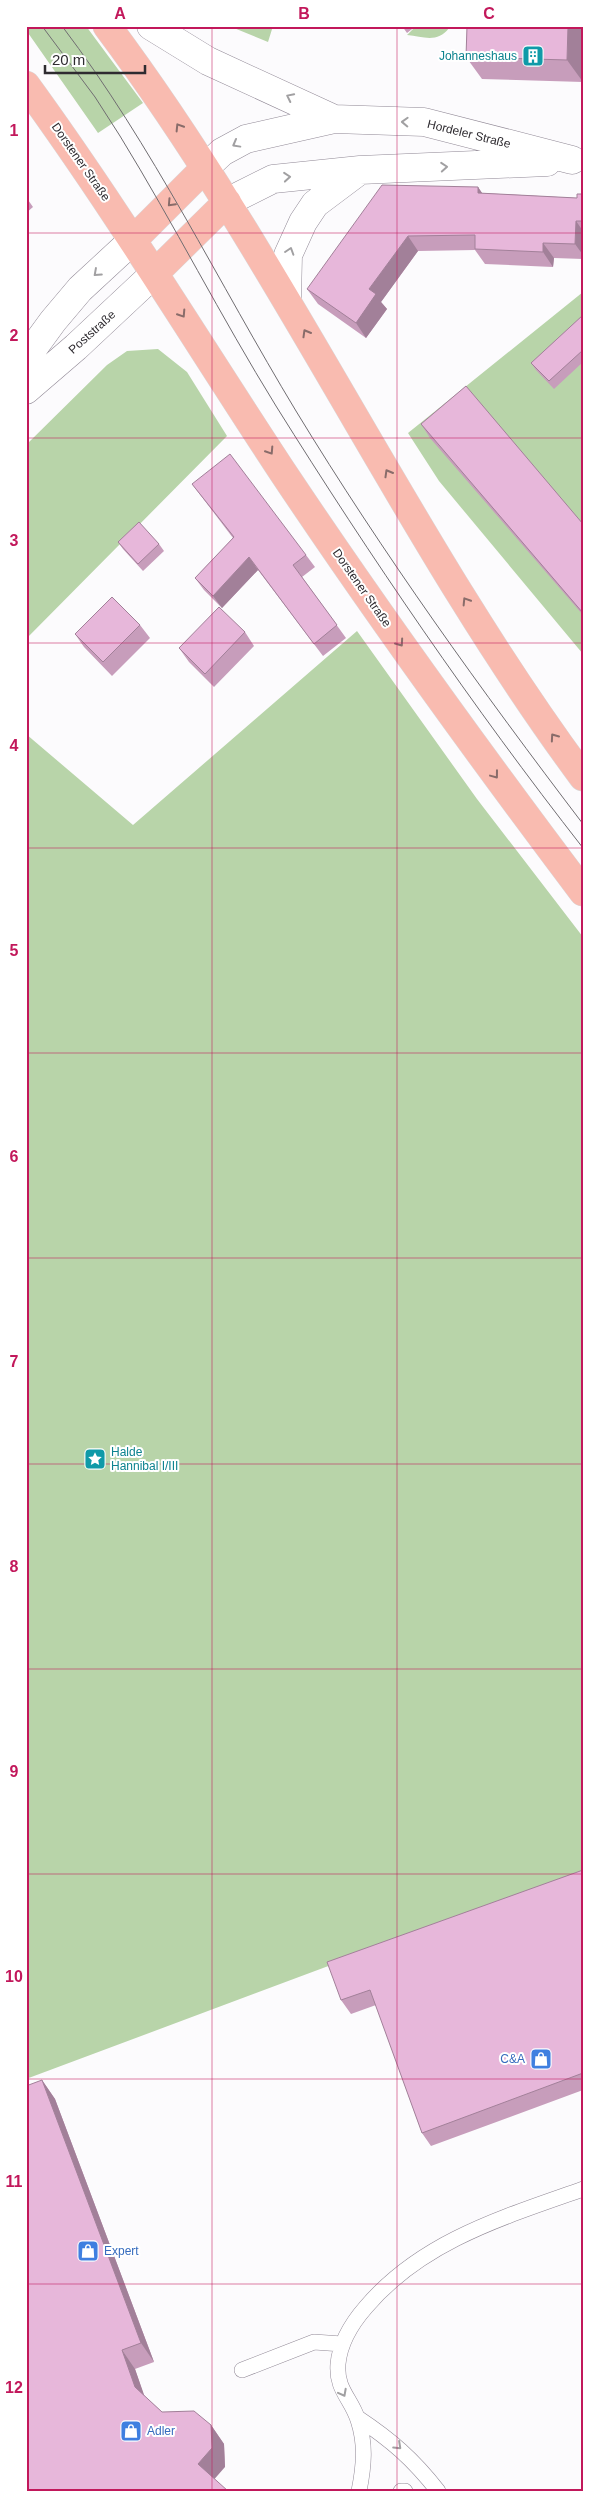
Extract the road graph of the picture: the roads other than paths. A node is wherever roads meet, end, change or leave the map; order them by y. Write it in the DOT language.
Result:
graph roads {
  1 [pos="107,26"];
  2 [pos="151,26"];
  3 [pos="26,85"];
  4 [pos="334,119"];
  5 [pos="577,161"];
  6 [pos="205,168"];
  7 [pos="360,170"];
  8 [pos="227,202"];
  9 [pos="134,240"];
  10 [pos="156,273"];
  11 [pos="287,300"];
  12 [pos="26,358"];
  13 [pos="26,390"];
  14 [pos="583,777"];
  15 [pos="583,892"];
  16 [pos="583,2189"];
  17 [pos="342,2344"];
  18 [pos="242,2370"];
  19 [pos="358,2418"];
  20 [pos="359,2491"];
  21 [pos="401,2491"];
  22 [pos="405,2491"];
  23 [pos="438,2491"];
  6 -- 1 [label="main road, one-way"];
  4 -- 2 [label="street, Hordeler Straße, one-way"];
  3 -- 9 [label="main road, Dorstener Straße"];
  5 -- 4 [label="street, Hordeler Straße, one-way"];
  4 -- 6 [label="street, Hordeler Straße, one-way"];
  7 -- 5 [label="street, Hordeler Straße, one-way"];
  6 -- 8 [label="main road"];
  6 -- 9 [label="main road, one-way"];
  8 -- 7 [label="street, Hordeler Straße, one-way"];
  11 -- 7 [label="street, one-way"];
  8 -- 10 [label="main road"];
  8 -- 11 [label="main road"];
  9 -- 10 [label="main road, Dorstener Straße"];
  9 -- 12 [label="street, one-way"];
  10 -- 13 [label="street, Poststraße"];
  10 -- 15 [label="main road, Dorstener Straße, one-way"];
  14 -- 11 [label="main road, one-way"];
  16 -- 17 [label="lane"];
  17 -- 18 [label="lane"];
  17 -- 19 [label="lane, one-way"];
  19 -- 20 [label="lane"];
  19 -- 23 [label="lane, one-way"];
  21 -- 22 [label="lane"];
}
